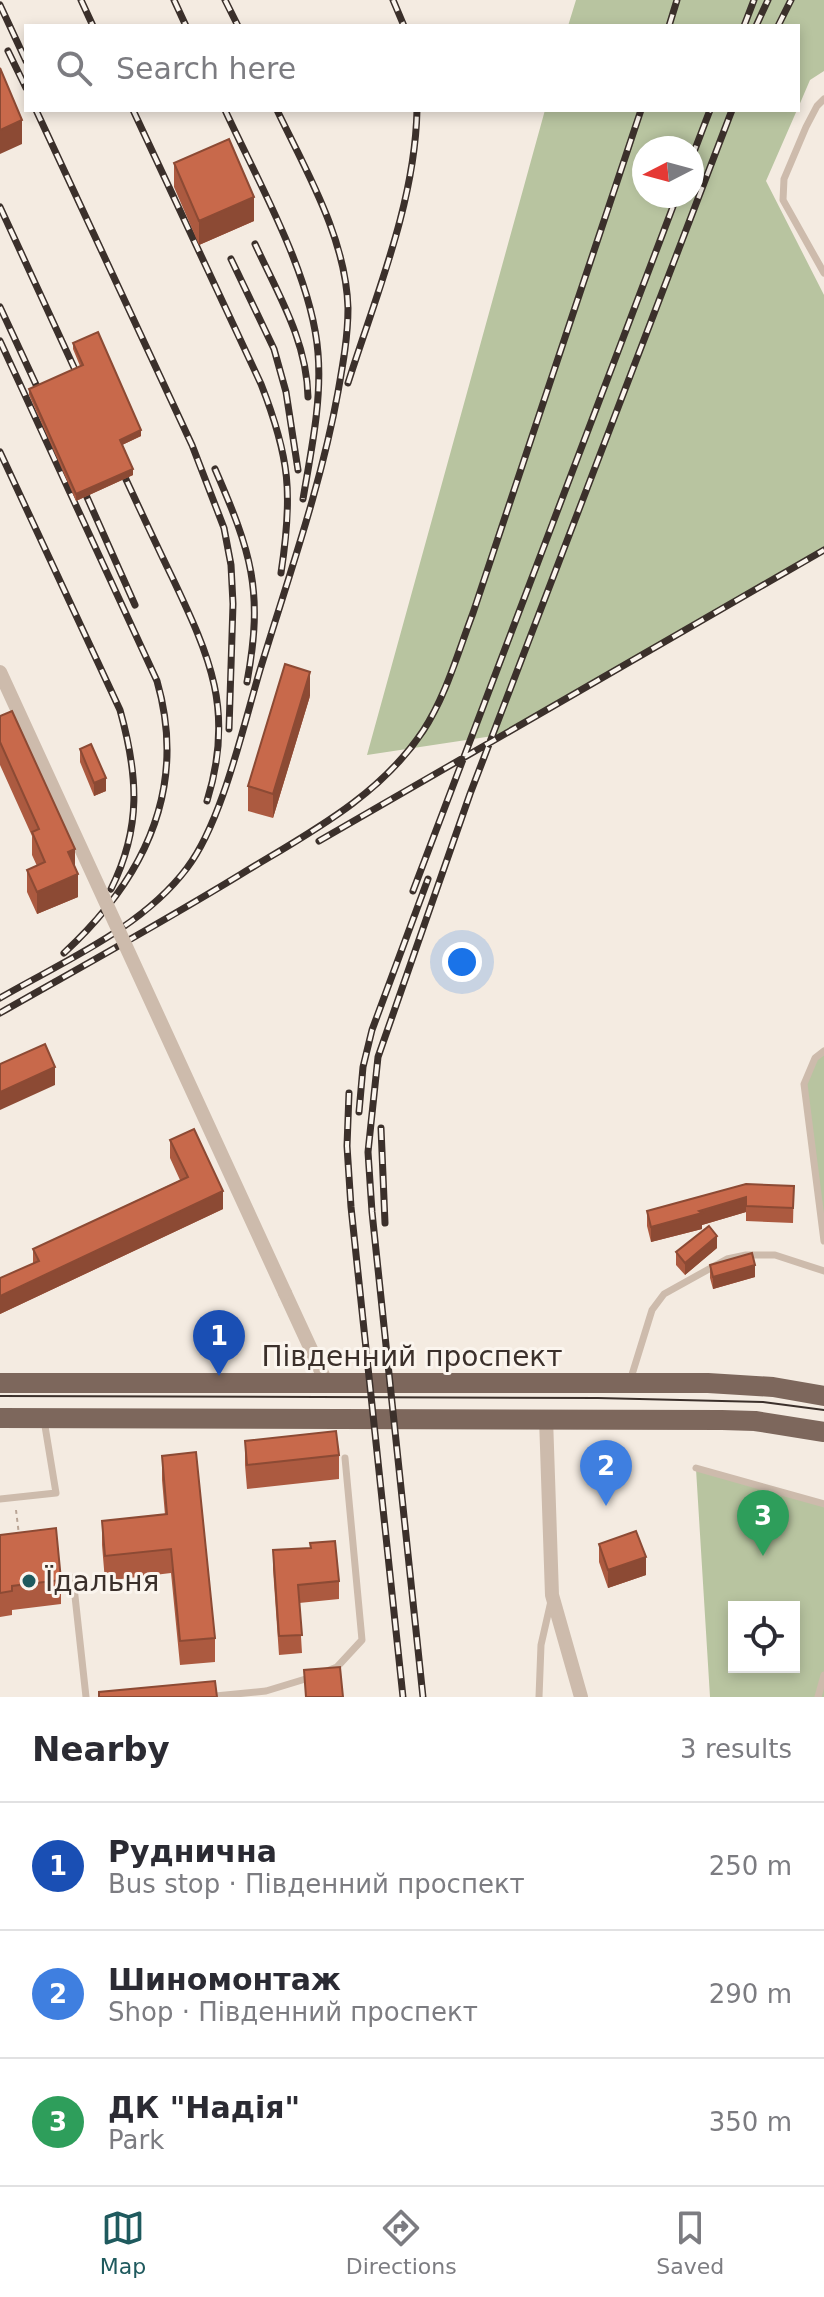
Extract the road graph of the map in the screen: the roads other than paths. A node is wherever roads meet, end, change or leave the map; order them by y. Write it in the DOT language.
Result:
graph roads {
  1 [pos="824,99"];
  2 [pos="824,273"];
  3 [pos="0,672"];
  4 [pos="824,1051"];
  5 [pos="824,1241"];
  6 [pos="824,1271"];
  7 [pos="0,1383"];
  8 [pos="630,1383"];
  9 [pos="327,1384"];
  10 [pos="824,1396"];
  11 [pos="0,1418"];
  12 [pos="43,1418"];
  13 [pos="546,1418"];
  14 [pos="824,1432"];
  15 [pos="345,1458"];
  16 [pos="696,1468"];
  17 [pos="0,1499"];
  18 [pos="824,1504"];
  19 [pos="73,1578"];
  20 [pos="552,1595"];
  21 [pos="824,1675"];
  22 [pos="86,1697"];
  23 [pos="205,1697"];
  24 [pos="539,1697"];
  25 [pos="581,1697"];
  26 [pos="818,1697"];
  1 -- 2 [label="lane"];
  3 -- 9 [label="street, bridge"];
  4 -- 5 [label="lane"];
  6 -- 8 [label="lane"];
  7 -- 9 [label="main road, Південний проспект"];
  8 -- 9 [label="main road, Південний проспект"];
  8 -- 10 [label="main road, Південний проспект"];
  11 -- 12 [label="main road"];
  12 -- 13 [label="main road"];
  12 -- 17 [label="lane"];
  13 -- 14 [label="main road"];
  13 -- 20 [label="street"];
  15 -- 23 [label="lane"];
  16 -- 18 [label="lane"];
  19 -- 22 [label="lane"];
  20 -- 24 [label="lane"];
  20 -- 25 [label="street"];
  21 -- 26 [label="lane"];
}
